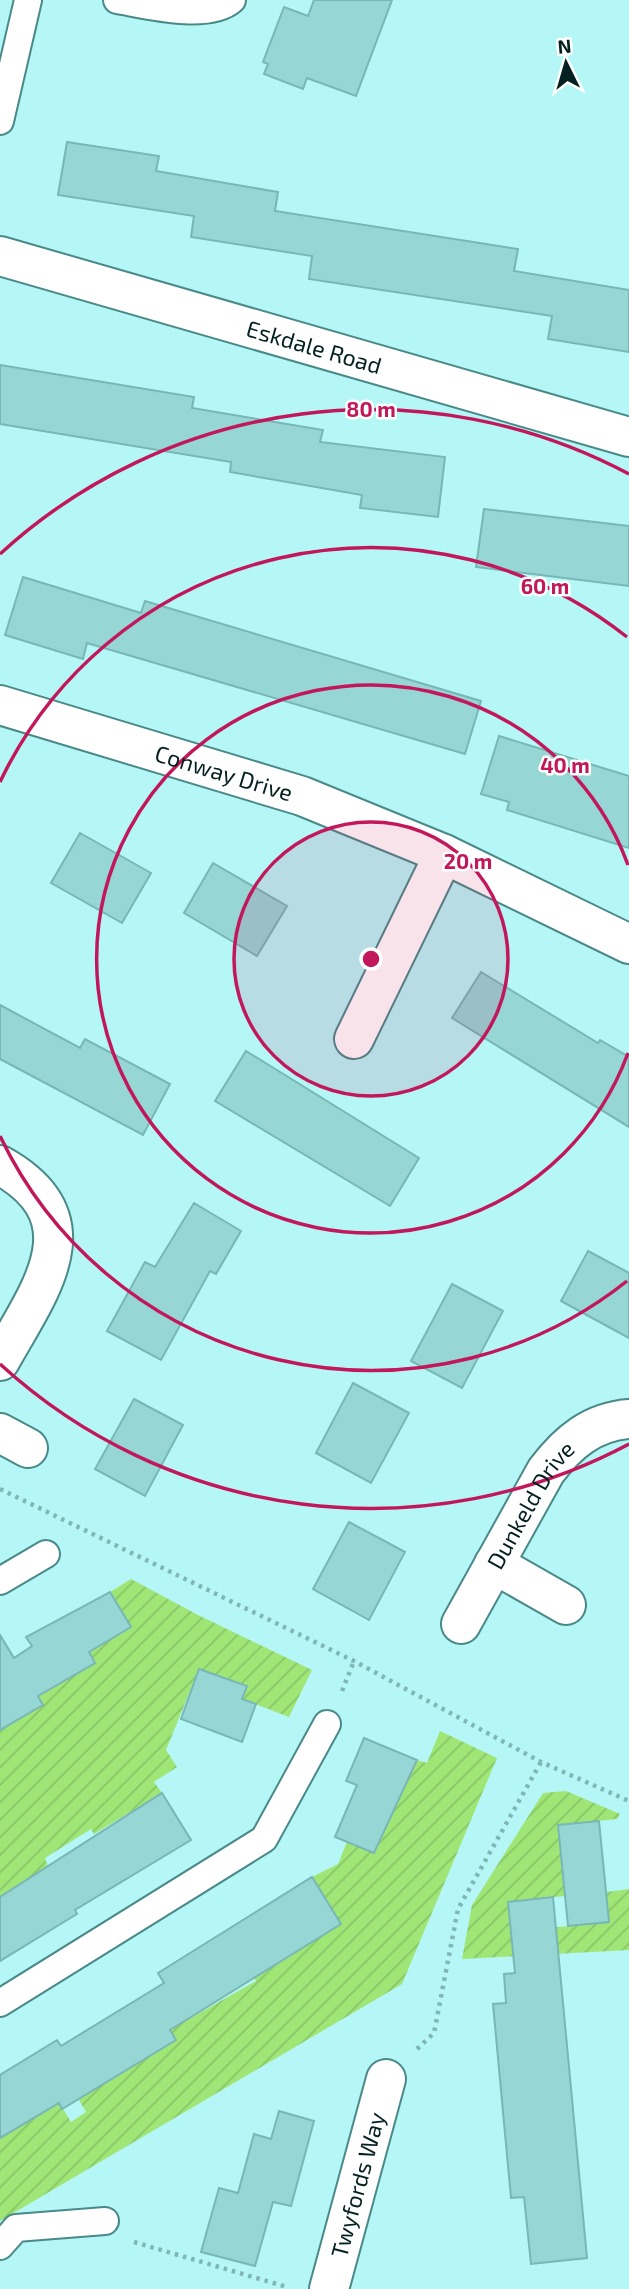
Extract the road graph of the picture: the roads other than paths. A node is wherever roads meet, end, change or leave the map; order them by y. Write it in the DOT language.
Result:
graph roads {
  1 [pos="28,0"];
  2 [pos="117,0"];
  3 [pos="232,0"];
  4 [pos="0,121"];
  5 [pos="0,257"];
  6 [pos="629,437"];
  7 [pos="0,705"];
  8 [pos="444,854"];
  9 [pos="629,944"];
  10 [pos="354,1039"];
  11 [pos="0,1165"];
  12 [pos="0,1362"];
  13 [pos="629,1419"];
  14 [pos="46,1553"];
  15 [pos="494,1564"];
  16 [pos="0,1581"];
  17 [pos="566,1605"];
  18 [pos="461,1624"];
  19 [pos="327,1724"];
  20 [pos="0,2003"];
  21 [pos="386,2079"];
  22 [pos="105,2221"];
  23 [pos="0,2246"];
  24 [pos="329,2289"];
  1 -- 4 [label="lane"];
  2 -- 3 [label="lane"];
  5 -- 6 [label="street, Eskdale Road"];
  7 -- 8 [label="street, Conway Drive"];
  8 -- 9 [label="street, Conway Drive"];
  8 -- 10 [label="street"];
  11 -- 12 [label="street"];
  13 -- 15 [label="street, Dunkeld Drive"];
  14 -- 16 [label="lane"];
  15 -- 17 [label="street"];
  15 -- 18 [label="street, Dunkeld Drive"];
  19 -- 20 [label="lane"];
  21 -- 24 [label="street, Twyfords Way"];
  22 -- 23 [label="lane"];
}
